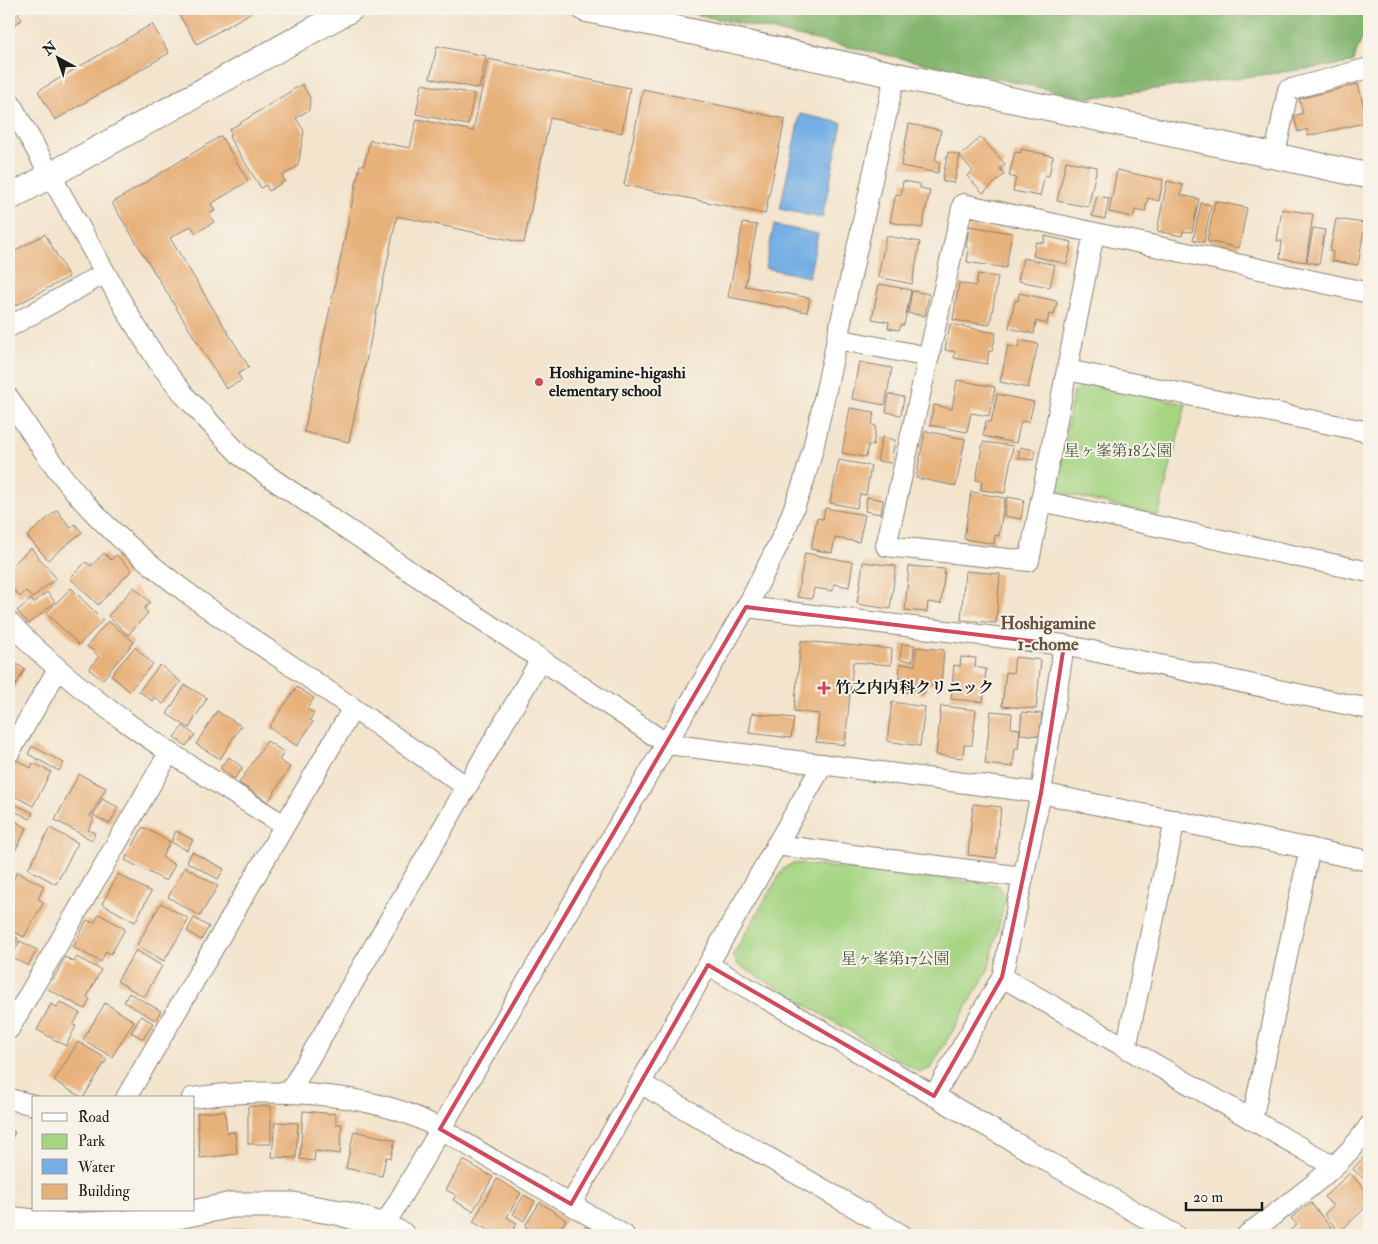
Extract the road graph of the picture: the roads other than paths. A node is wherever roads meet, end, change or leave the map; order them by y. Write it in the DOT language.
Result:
graph roads {
  1 [pos="351,9"];
  2 [pos="585,9"];
  3 [pos="1369,68"];
  4 [pos="895,75"];
  5 [pos="9,101"];
  6 [pos="1275,155"];
  7 [pos="50,174"];
  8 [pos="1369,176"];
  9 [pos="9,198"];
  10 [pos="1094,233"];
  11 [pos="105,273"];
  12 [pos="1369,293"];
  13 [pos="9,327"];
  14 [pos="837,339"];
  15 [pos="929,357"];
  16 [pos="1067,370"];
  17 [pos="9,398"];
  18 [pos="1369,432"];
  19 [pos="1041,501"];
  20 [pos="1369,572"];
  21 [pos="746,607"];
  22 [pos="9,622"];
  23 [pos="1064,645"];
  24 [pos="541,659"];
  25 [pos="58,669"];
  26 [pos="353,708"];
  27 [pos="1369,709"];
  28 [pos="667,744"];
  29 [pos="169,752"];
  30 [pos="9,753"];
  31 [pos="823,764"];
  32 [pos="467,787"];
  33 [pos="1041,793"];
  34 [pos="1175,820"];
  35 [pos="284,826"];
  36 [pos="776,845"];
  37 [pos="1310,848"];
  38 [pos="1369,861"];
  39 [pos="1023,877"];
  40 [pos="708,965"];
  41 [pos="1002,977"];
  42 [pos="9,1029"];
  43 [pos="1126,1048"];
  44 [pos="640,1083"];
  45 [pos="289,1093"];
  46 [pos="127,1096"];
  47 [pos="934,1096"];
  48 [pos="195,1098"];
  49 [pos="9,1100"];
  50 [pos="32,1105"];
  51 [pos="1252,1120"];
  52 [pos="1369,1126"];
  53 [pos="440,1129"];
  54 [pos="1333,1166"];
  55 [pos="571,1204"];
  56 [pos="9,1219"];
  57 [pos="393,1231"];
  58 [pos="624,1235"];
  59 [pos="902,1235"];
  60 [pos="1175,1235"];
  61 [pos="1247,1235"];
  1 -- 7 [label="street"];
  2 -- 4 [label="street"];
  3 -- 6 [label="street"];
  4 -- 6 [label="street"];
  4 -- 14 [label="street"];
  5 -- 7 [label="street"];
  6 -- 8 [label="street"];
  7 -- 9 [label="street"];
  7 -- 11 [label="street"];
  10 -- 12 [label="street"];
  10 -- 15 [label="street"];
  10 -- 16 [label="street"];
  11 -- 13 [label="street"];
  11 -- 24 [label="street"];
  14 -- 15 [label="street"];
  14 -- 21 [label="street"];
  15 -- 19 [label="street"];
  16 -- 18 [label="street"];
  16 -- 19 [label="street"];
  17 -- 26 [label="street"];
  19 -- 20 [label="street"];
  21 -- 23 [label="street"];
  21 -- 28 [label="street"];
  22 -- 25 [label="street"];
  23 -- 27 [label="street"];
  23 -- 33 [label="street"];
  24 -- 28 [label="street"];
  24 -- 32 [label="street"];
  25 -- 29 [label="street"];
  25 -- 30 [label="street"];
  26 -- 32 [label="street"];
  26 -- 35 [label="street"];
  28 -- 31 [label="street"];
  28 -- 53 [label="street"];
  29 -- 35 [label="street"];
  29 -- 42 [label="street"];
  31 -- 33 [label="street"];
  31 -- 36 [label="street"];
  32 -- 45 [label="street"];
  33 -- 34 [label="street"];
  33 -- 39 [label="street"];
  34 -- 37 [label="street"];
  34 -- 43 [label="street"];
  35 -- 46 [label="street"];
  36 -- 39 [label="street"];
  36 -- 40 [label="street"];
  37 -- 38 [label="street"];
  37 -- 51 [label="street"];
  39 -- 41 [label="street"];
  40 -- 44 [label="street"];
  40 -- 47 [label="street"];
  41 -- 43 [label="street"];
  41 -- 47 [label="street"];
  43 -- 51 [label="street"];
  44 -- 55 [label="street"];
  44 -- 59 [label="street"];
  45 -- 48 [label="street"];
  45 -- 53 [label="street"];
  47 -- 60 [label="street"];
  49 -- 50 [label="street"];
  51 -- 54 [label="street"];
  52 -- 54 [label="street"];
  53 -- 55 [label="street"];
  53 -- 57 [label="street"];
  54 -- 61 [label="street"];
  55 -- 58 [label="street"];
  56 -- 57 [label="street"];
}
